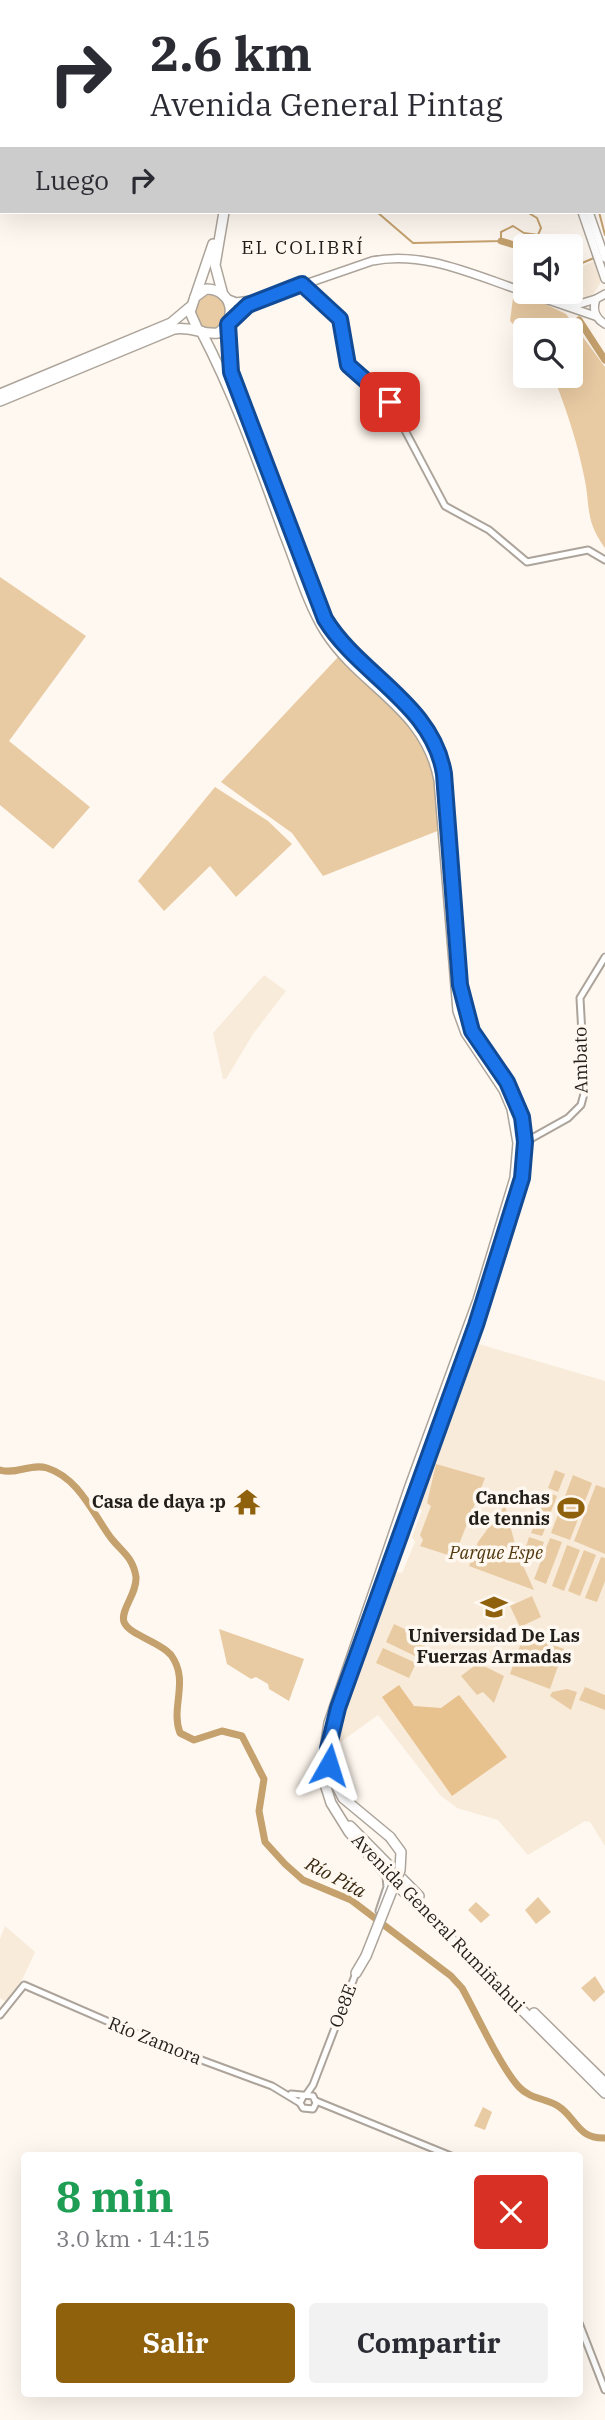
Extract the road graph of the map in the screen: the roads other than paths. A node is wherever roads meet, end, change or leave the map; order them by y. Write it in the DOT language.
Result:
graph roads {
  1 [pos="224,214"];
  2 [pos="583,214"];
  3 [pos="590,214"];
  4 [pos="221,227"];
  5 [pos="605,258"];
  6 [pos="605,279"];
  7 [pos="302,284"];
  8 [pos="513,288"];
  9 [pos="225,296"];
  10 [pos="601,296"];
  11 [pos="258,300"];
  12 [pos="193,301"];
  13 [pos="563,304"];
  14 [pos="569,306"];
  15 [pos="596,316"];
  16 [pos="229,322"];
  17 [pos="605,324"];
  18 [pos="199,330"];
  19 [pos="0,394"];
  20 [pos="0,401"];
  21 [pos="605,560"];
  22 [pos="605,957"];
  23 [pos="522,1142"];
  24 [pos="329,1771"];
  25 [pos="383,1871"];
  26 [pos="409,1894"];
  27 [pos="385,1895"];
  28 [pos="356,1973"];
  29 [pos="0,2015"];
  30 [pos="605,2083"];
  31 [pos="313,2085"];
  32 [pos="605,2093"];
  33 [pos="303,2098"];
  34 [pos="316,2100"];
  35 [pos="312,2109"];
  36 [pos="337,2111"];
  37 [pos="441,2152"];
  38 [pos="583,2333"];
  39 [pos="605,2390"];
  1 -- 4 [label="highway"];
  2 -- 6 [label="main road"];
  3 -- 5 [label="main road"];
  4 -- 9 [label="highway"];
  4 -- 12 [label="highway"];
  6 -- 10 [label="main road"];
  7 -- 8 [label="main road"];
  7 -- 11 [label="main road"];
  7 -- 21 [label="street"];
  9 -- 11 [label="main road"];
  9 -- 12 [label="highway"];
  9 -- 16 [label="highway"];
  10 -- 14 [label="main road"];
  10 -- 15 [label="main road"];
  11 -- 16 [label="main road"];
  12 -- 18 [label="highway"];
  12 -- 19 [label="highway"];
  13 -- 14 [label="main road"];
  14 -- 15 [label="main road"];
  15 -- 17 [label="main road"];
  16 -- 18 [label="highway"];
  16 -- 23 [label="highway, Avenida General Rumiñahui"];
  18 -- 20 [label="highway"];
  18 -- 23 [label="highway, Avenida General Rumiñahui"];
  22 -- 23 [label="street, Ambato"];
  23 -- 24 [label="highway, Avenida General Rumiñahui"];
  23 -- 25 [label="highway, Avenida General Rumiñahui"];
  24 -- 28 [label="highway, bridge"];
  24 -- 30 [label="highway, Avenida General Rumiñahui"];
  25 -- 26 [label="highway, Avenida General Rumiñahui"];
  25 -- 27 [label="street"];
  26 -- 27 [label="street"];
  26 -- 32 [label="highway, Avenida General Rumiñahui"];
  27 -- 28 [label="street, Oe8E, bridge"];
  28 -- 31 [label="street, Oe8E"];
  29 -- 33 [label="street, Río Zamora"];
  31 -- 33 [label="street, Oe8E"];
  31 -- 34 [label="street, Oe8E"];
  33 -- 34 [label="street"];
  33 -- 35 [label="street"];
  34 -- 35 [label="street"];
  34 -- 36 [label="street"];
  35 -- 36 [label="street"];
  36 -- 37 [label="street"];
  38 -- 39 [label="street"];
}
